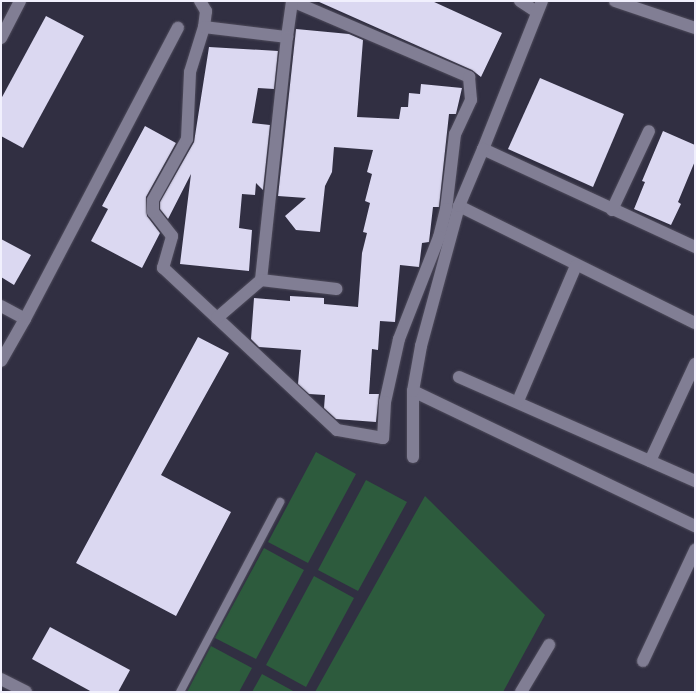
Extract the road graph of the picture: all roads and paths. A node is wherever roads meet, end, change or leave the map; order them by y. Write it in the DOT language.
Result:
graph roads {
  1 [pos="20,1"];
  2 [pos="200,1"];
  3 [pos="292,1"];
  4 [pos="520,1"];
  5 [pos="615,1"];
  6 [pos="540,6"];
  7 [pos="204,27"];
  8 [pos="178,28"];
  9 [pos="695,28"];
  10 [pos="287,37"];
  11 [pos="1,38"];
  12 [pos="649,131"];
  13 [pos="483,149"];
  14 [pos="459,206"];
  15 [pos="612,210"];
  16 [pos="695,247"];
  17 [pos="576,266"];
  18 [pos="261,280"];
  19 [pos="336,289"];
  20 [pos="1,306"];
  21 [pos="217,318"];
  22 [pos="25,319"];
  23 [pos="695,323"];
  24 [pos="1,361"];
  25 [pos="695,364"];
  26 [pos="459,377"];
  27 [pos="413,391"];
  28 [pos="518,401"];
  29 [pos="413,456"];
  30 [pos="650,461"];
  31 [pos="695,481"];
  32 [pos="280,502"];
  33 [pos="695,526"];
  34 [pos="695,550"];
  35 [pos="549,645"];
  36 [pos="643,661"];
  37 [pos="1,679"];
  38 [pos="26,692"];
  39 [pos="180,692"];
  40 [pos="521,692"];
  1 -- 11 [label="street"];
  2 -- 7 [label="street"];
  3 -- 10 [label="street"];
  3 -- 21 [label="street"];
  4 -- 6 [label="street"];
  5 -- 9 [label="street"];
  6 -- 13 [label="street"];
  7 -- 10 [label="street"];
  7 -- 21 [label="street"];
  8 -- 22 [label="street"];
  10 -- 18 [label="street"];
  12 -- 15 [label="street"];
  13 -- 14 [label="street"];
  13 -- 15 [label="street"];
  14 -- 17 [label="street"];
  14 -- 27 [label="street"];
  15 -- 16 [label="street"];
  17 -- 23 [label="street"];
  17 -- 28 [label="street"];
  18 -- 19 [label="street"];
  18 -- 21 [label="street"];
  20 -- 22 [label="street"];
  22 -- 24 [label="street"];
  25 -- 30 [label="street"];
  26 -- 28 [label="street"];
  27 -- 29 [label="street"];
  27 -- 33 [label="street"];
  28 -- 30 [label="street"];
  30 -- 31 [label="street"];
  32 -- 39 [label="lane"];
  34 -- 36 [label="street"];
  35 -- 40 [label="street"];
  37 -- 38 [label="street"];
}
